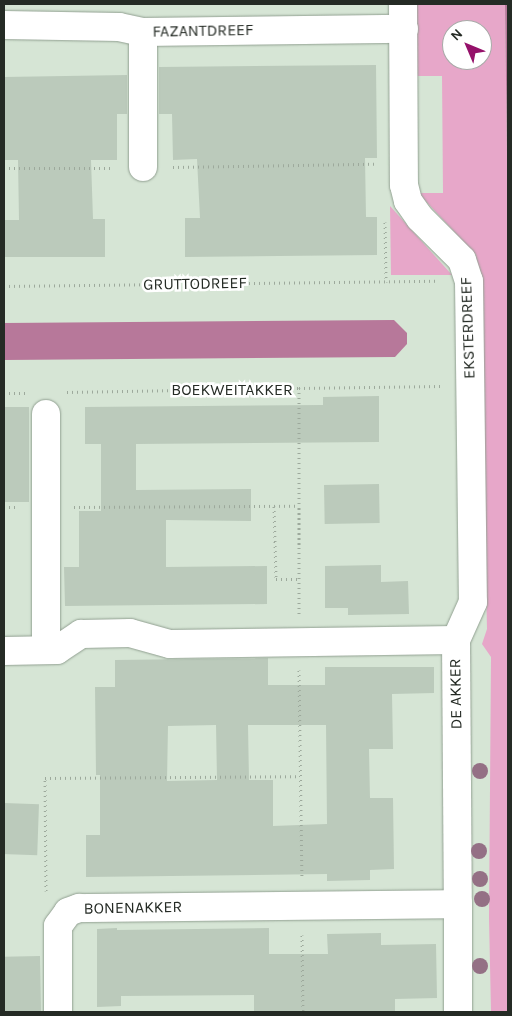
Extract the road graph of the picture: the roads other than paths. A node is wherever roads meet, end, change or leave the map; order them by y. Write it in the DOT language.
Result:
graph roads {
  1 [pos="403,16"];
  2 [pos="4,25"];
  3 [pos="142,32"];
  4 [pos="143,167"];
  5 [pos="40,403"];
  6 [pos="456,640"];
  7 [pos="46,650"];
  8 [pos="4,651"];
  9 [pos="458,904"];
  10 [pos="58,1012"];
  11 [pos="458,1012"];
  1 -- 3 [label="street, FAZANTDREEF"];
  1 -- 6 [label="street, EKSTERDREEF"];
  2 -- 3 [label="street, FAZANTDREEF"];
  3 -- 4 [label="street"];
  5 -- 7 [label="street"];
  6 -- 7 [label="street, DE AKKER"];
  6 -- 9 [label="street, DE AKKER"];
  7 -- 8 [label="street, DE AKKER"];
  9 -- 10 [label="street, BONENAKKER"];
  9 -- 11 [label="street"];
}
